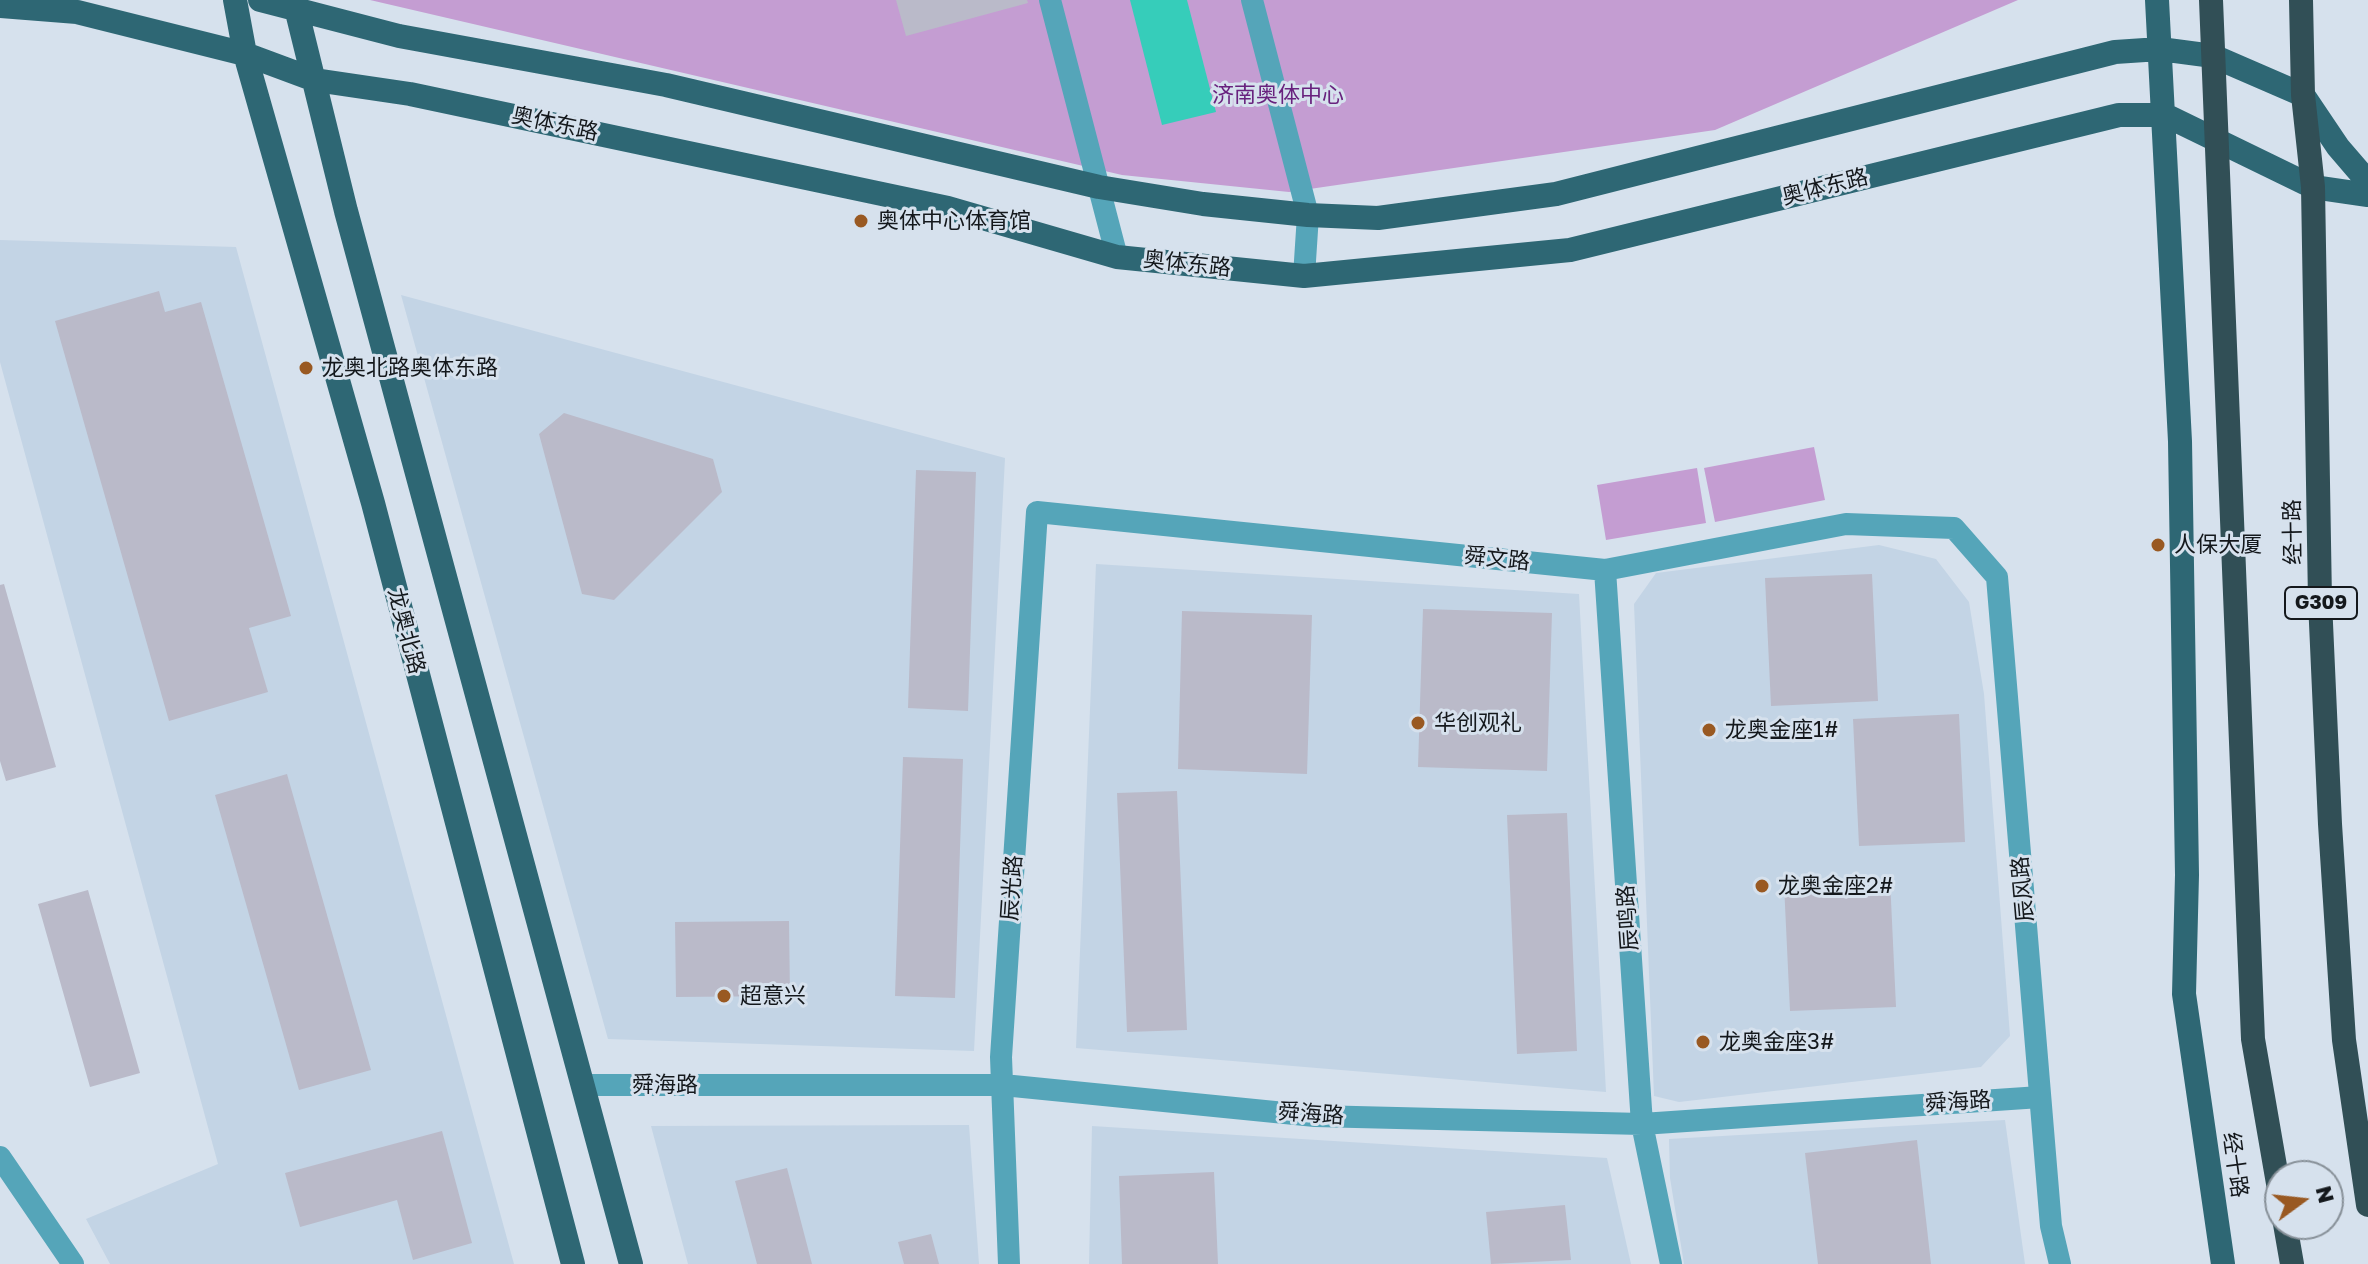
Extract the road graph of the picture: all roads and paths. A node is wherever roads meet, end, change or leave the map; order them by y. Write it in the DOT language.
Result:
graph roads {
  1 [pos="235,0"];
  2 [pos="260,0"];
  3 [pos="1050,0"];
  4 [pos="1252,0"];
  5 [pos="2157,0"];
  6 [pos="2211,0"];
  7 [pos="2301,0"];
  8 [pos="0,6"];
  9 [pos="296,6"];
  10 [pos="2160,49"];
  11 [pos="245,54"];
  12 [pos="2213,56"];
  13 [pos="315,80"];
  14 [pos="2303,95"];
  15 [pos="2165,115"];
  16 [pos="2215,139"];
  17 [pos="2368,182"];
  18 [pos="1099,187"];
  19 [pos="2313,187"];
  20 [pos="2368,195"];
  21 [pos="1308,215"];
  22 [pos="1117,257"];
  23 [pos="1304,276"];
  24 [pos="1037,512"];
  25 [pos="1954,528"];
  26 [pos="1605,570"];
  27 [pos="583,1085"];
  28 [pos="1003,1085"];
  29 [pos="2040,1097"];
  30 [pos="1642,1124"];
  31 [pos="0,1157"];
  32 [pos="2274,1160"];
  33 [pos="2368,1205"];
  34 [pos="2288,1240"];
  35 [pos="73,1264"];
  36 [pos="573,1264"];
  37 [pos="631,1264"];
  38 [pos="1009,1264"];
  39 [pos="1671,1264"];
  40 [pos="2060,1264"];
  41 [pos="2223,1264"];
  42 [pos="2292,1264"];
  1 -- 11 [label="main road, 龙奥北路"];
  2 -- 9 [label="main road"];
  3 -- 18 [label="street"];
  4 -- 21 [label="street"];
  5 -- 10 [label="main road"];
  6 -- 12 [label="highway, 经十路"];
  7 -- 14 [label="highway, 经十路 / G309"];
  8 -- 11 [label="main road, 奥体东路"];
  9 -- 13 [label="main road"];
  9 -- 18 [label="main road"];
  10 -- 12 [label="main road"];
  10 -- 15 [label="main road, 经十路"];
  10 -- 21 [label="main road"];
  11 -- 13 [label="main road, 奥体东路"];
  11 -- 36 [label="main road, 龙奥北路"];
  12 -- 14 [label="main road"];
  12 -- 16 [label="highway, 经十路"];
  13 -- 22 [label="main road, 奥体东路"];
  13 -- 27 [label="main road"];
  14 -- 17 [label="main road"];
  14 -- 19 [label="highway, 经十路 / G309"];
  15 -- 16 [label="main road, 奥体东路"];
  15 -- 23 [label="main road, 奥体东路"];
  15 -- 41 [label="main road, 经十路"];
  16 -- 19 [label="main road, 奥体东路"];
  16 -- 32 [label="highway, 经十路"];
  18 -- 21 [label="main road"];
  18 -- 22 [label="street"];
  19 -- 20 [label="main road, 奥体东路"];
  19 -- 33 [label="highway, 经十路 / G309"];
  21 -- 23 [label="street"];
  22 -- 23 [label="main road, 奥体东路"];
  24 -- 26 [label="street, 舜文路"];
  24 -- 28 [label="street, 辰光路"];
  25 -- 26 [label="street, 舜文路"];
  25 -- 29 [label="street, 辰风路"];
  26 -- 30 [label="street, 辰鸣路"];
  27 -- 28 [label="street, 舜海路"];
  27 -- 37 [label="main road"];
  28 -- 30 [label="street, 舜海路"];
  28 -- 38 [label="street, 辰光路"];
  29 -- 30 [label="street, 舜海路"];
  29 -- 40 [label="street, 辰风路"];
  30 -- 39 [label="street, 辰鸣路"];
  31 -- 35 [label="street"];
  34 -- 42 [label="highway"];
}
